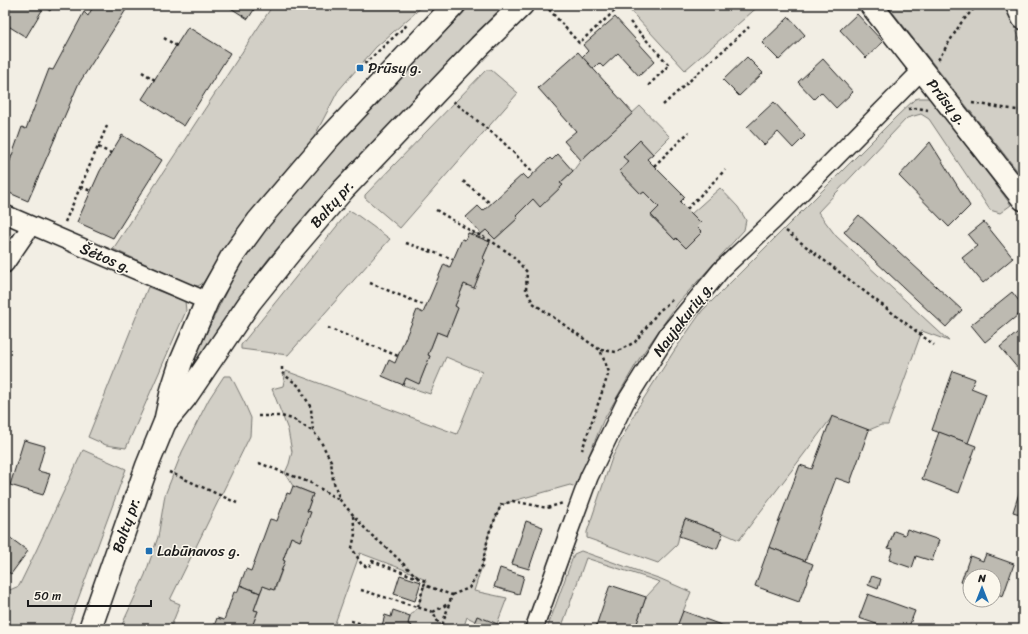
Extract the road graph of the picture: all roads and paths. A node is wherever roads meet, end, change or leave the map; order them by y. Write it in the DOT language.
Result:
graph roads {
  1 [pos="454,5"];
  2 [pos="522,5"];
  3 [pos="545,5"];
  4 [pos="871,5"];
  5 [pos="977,5"];
  6 [pos="1017,5"];
  7 [pos="618,8"];
  8 [pos="1023,18"];
  9 [pos="412,21"];
  10 [pos="630,22"];
  11 [pos="749,27"];
  12 [pos="164,38"];
  13 [pos="176,46"];
  14 [pos="360,68"];
  15 [pos="922,70"];
  16 [pos="142,72"];
  17 [pos="155,80"];
  18 [pos="647,88"];
  19 [pos="451,100"];
  20 [pos="663,105"];
  21 [pos="952,108"];
  22 [pos="1023,111"];
  23 [pos="881,112"];
  24 [pos="107,126"];
  25 [pos="689,132"];
  26 [pos="98,147"];
  27 [pos="111,153"];
  28 [pos="654,166"];
  29 [pos="725,170"];
  30 [pos="534,173"];
  31 [pos="463,181"];
  32 [pos="81,187"];
  33 [pos="90,192"];
  34 [pos="1023,199"];
  35 [pos="491,204"];
  36 [pos="686,209"];
  37 [pos="436,210"];
  38 [pos="5,214"];
  39 [pos="773,221"];
  40 [pos="31,226"];
  41 [pos="59,238"];
  42 [pos="406,243"];
  43 [pos="453,259"];
  44 [pos="5,264"];
  45 [pos="370,283"];
  46 [pos="696,301"];
  47 [pos="208,302"];
  48 [pos="426,306"];
  49 [pos="328,328"];
  50 [pos="934,345"];
  51 [pos="600,350"];
  52 [pos="398,356"];
  53 [pos="282,367"];
  54 [pos="258,416"];
  55 [pos="165,422"];
  56 [pos="313,431"];
  57 [pos="580,457"];
  58 [pos="258,463"];
  59 [pos="169,472"];
  60 [pos="566,497"];
  61 [pos="340,500"];
  62 [pos="237,503"];
  63 [pos="353,516"];
  64 [pos="418,578"];
  65 [pos="424,585"];
  66 [pos="361,590"];
  67 [pos="452,595"];
  68 [pos="449,603"];
  69 [pos="418,607"];
  70 [pos="433,612"];
  71 [pos="350,621"];
  72 [pos="90,629"];
  73 [pos="381,629"];
  74 [pos="441,629"];
  75 [pos="534,629"];
  1 -- 47 [label="street, Baltų pr."];
  2 -- 55 [label="street, Baltų pr."];
  3 -- 7 [label="path"];
  4 -- 15 [label="street, Prūsų g."];
  5 -- 15 [label="path"];
  6 -- 8 [label="street"];
  9 -- 14 [label="path"];
  10 -- 18 [label="path"];
  11 -- 20 [label="path"];
  12 -- 13 [label="path"];
  15 -- 21 [label="street, Prūsų g."];
  15 -- 23 [label="street, Naujakurių g."];
  16 -- 17 [label="path"];
  19 -- 30 [label="path"];
  21 -- 22 [label="path"];
  21 -- 23 [label="path"];
  21 -- 34 [label="street, Prūsų g."];
  23 -- 39 [label="street, Naujakurių g."];
  24 -- 26 [label="path"];
  25 -- 28 [label="path"];
  26 -- 27 [label="path"];
  26 -- 32 [label="path"];
  29 -- 36 [label="path"];
  31 -- 35 [label="path"];
  32 -- 33 [label="path"];
  32 -- 41 [label="path"];
  37 -- 51 [label="path"];
  38 -- 40 [label="street, Šėtos g."];
  39 -- 46 [label="street, Naujakurių g."];
  39 -- 50 [label="path"];
  40 -- 41 [label="street, Šėtos g."];
  40 -- 44 [label="street"];
  41 -- 47 [label="street, Šėtos g."];
  42 -- 43 [label="path"];
  45 -- 48 [label="path"];
  46 -- 51 [label="path"];
  46 -- 75 [label="street, Naujakurių g."];
  47 -- 55 [label="street, Baltų pr."];
  49 -- 52 [label="path"];
  51 -- 57 [label="path"];
  53 -- 56 [label="path"];
  54 -- 56 [label="path"];
  55 -- 72 [label="street, Baltų pr."];
  56 -- 61 [label="path"];
  58 -- 61 [label="path"];
  59 -- 62 [label="path"];
  60 -- 67 [label="path"];
  61 -- 63 [label="path"];
  63 -- 64 [label="path"];
  63 -- 64 [label="path"];
  64 -- 65 [label="path"];
  65 -- 67 [label="path"];
  65 -- 69 [label="path"];
  66 -- 69 [label="path"];
  67 -- 68 [label="path"];
  68 -- 70 [label="path"];
  68 -- 74 [label="path"];
  69 -- 70 [label="path"];
  70 -- 74 [label="path"];
  71 -- 73 [label="path"];
}
